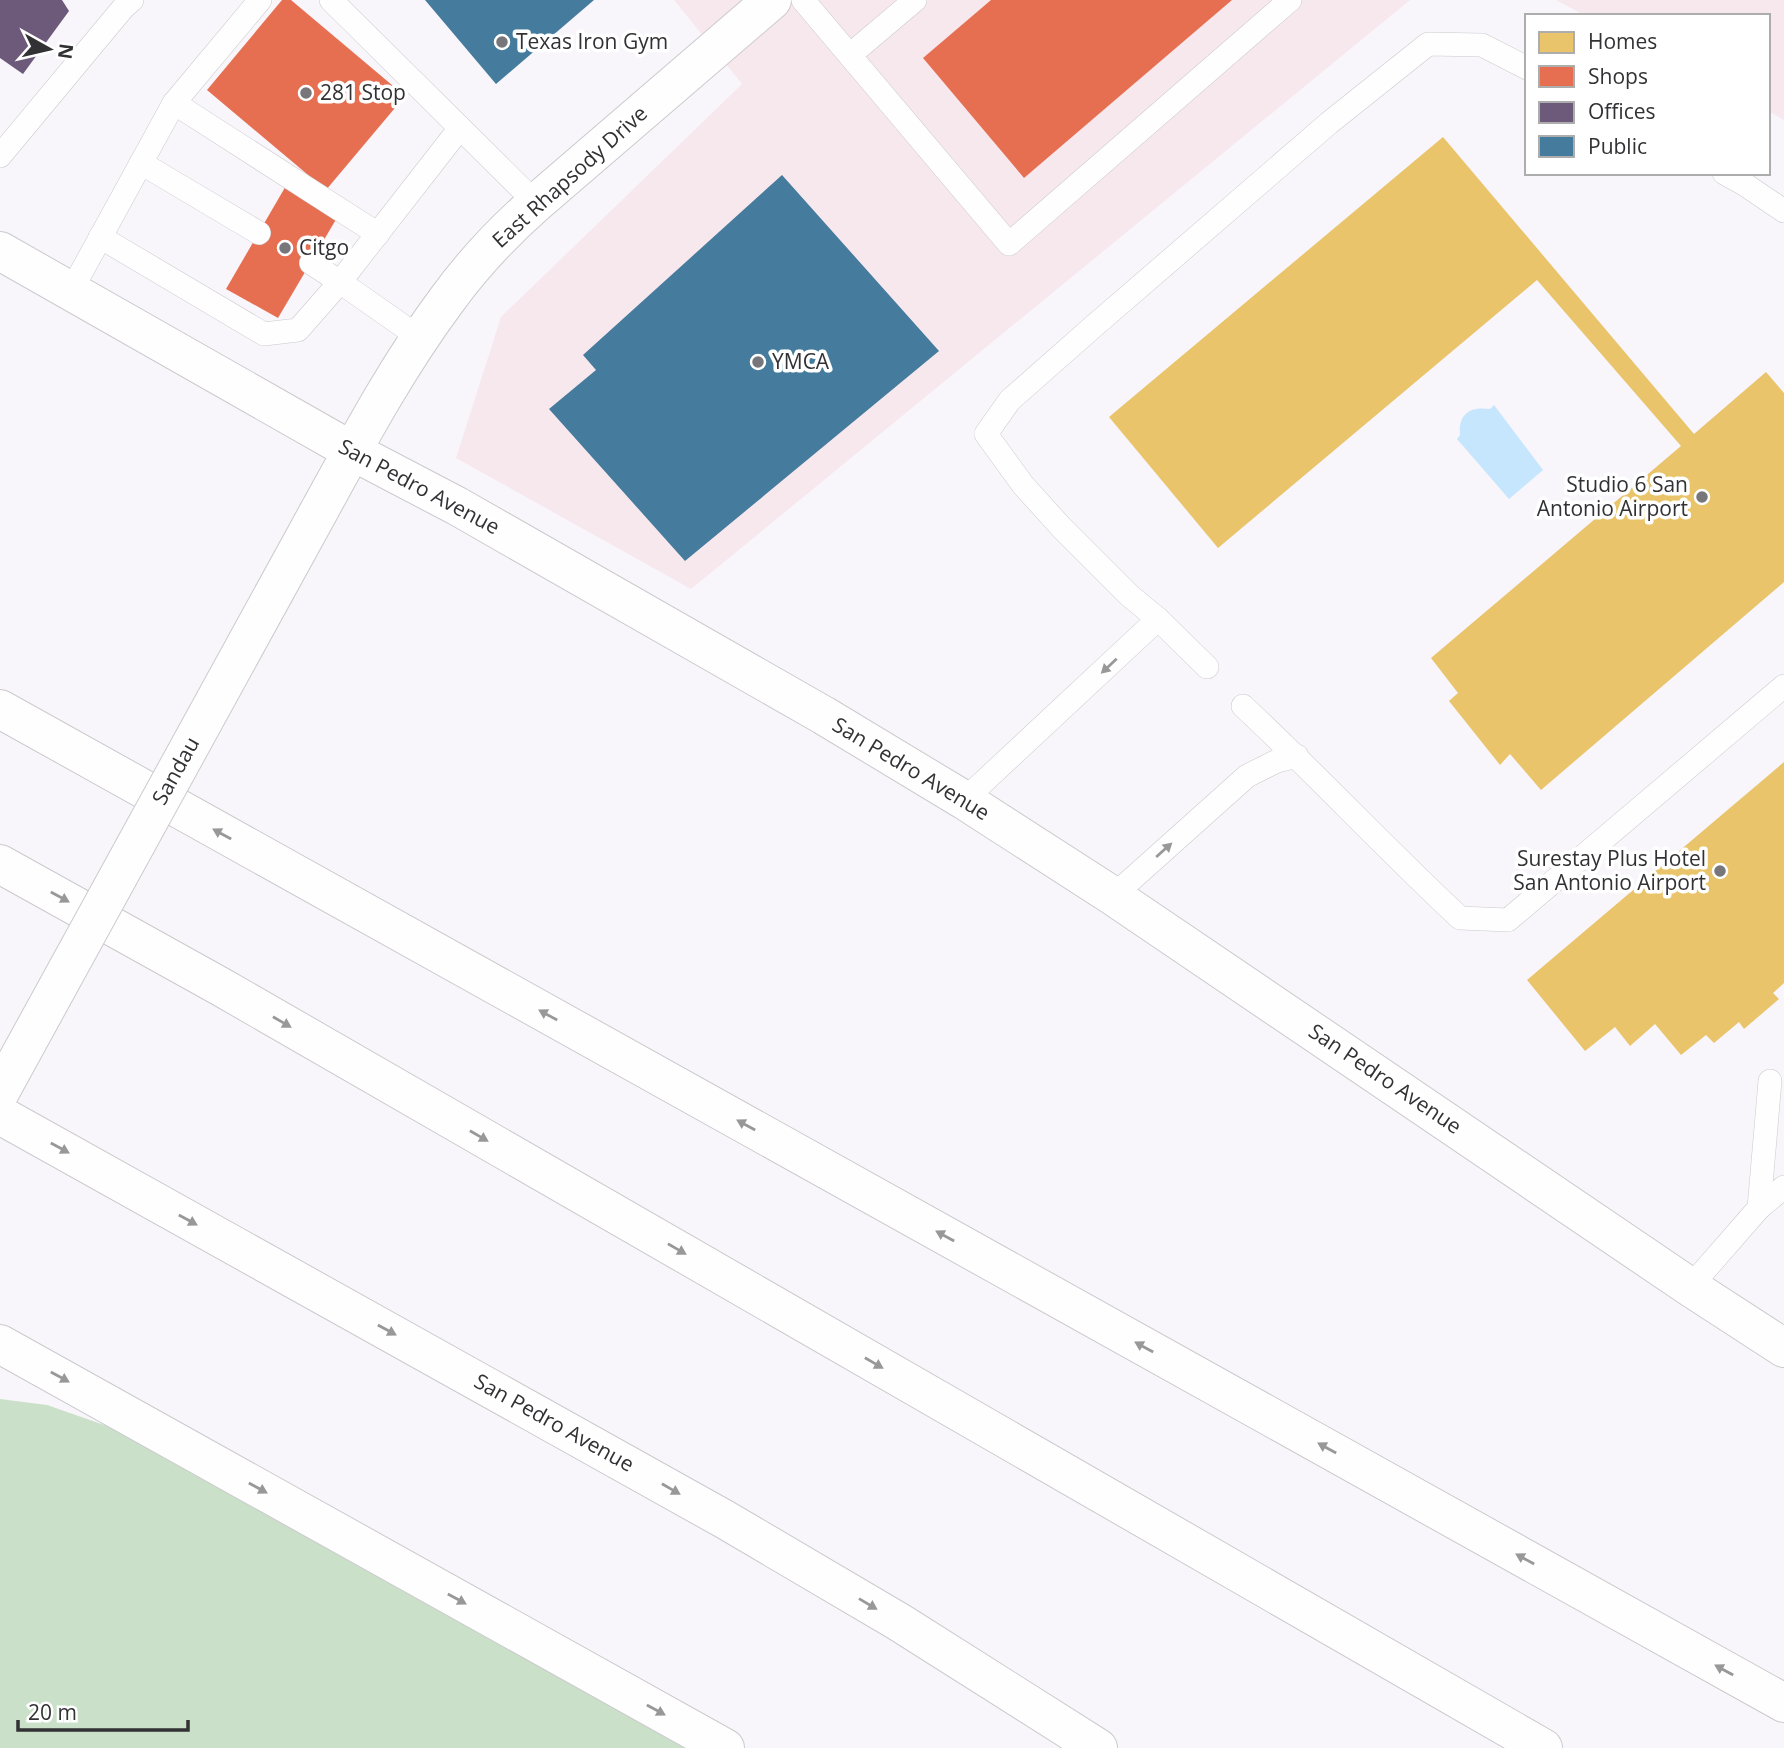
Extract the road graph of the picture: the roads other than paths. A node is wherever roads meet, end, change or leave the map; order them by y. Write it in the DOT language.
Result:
graph roads {
  1 [pos="132,0"];
  2 [pos="260,0"];
  3 [pos="331,0"];
  4 [pos="803,0"];
  5 [pos="915,0"];
  6 [pos="1290,0"];
  7 [pos="760,4"];
  8 [pos="850,55"];
  9 [pos="1525,67"];
  10 [pos="174,103"];
  11 [pos="460,128"];
  12 [pos="0,156"];
  13 [pos="141,163"];
  14 [pos="1728,175"];
  15 [pos="536,203"];
  16 [pos="1784,211"];
  17 [pos="259,233"];
  18 [pos="378,234"];
  19 [pos="100,237"];
  20 [pos="0,251"];
  21 [pos="311,263"];
  22 [pos="341,282"];
  23 [pos="71,291"];
  24 [pos="420,338"];
  25 [pos="352,451"];
  26 [pos="1158,618"];
  27 [pos="1207,667"];
  28 [pos="1784,686"];
  29 [pos="1243,706"];
  30 [pos="0,709"];
  31 [pos="1297,756"];
  32 [pos="964,800"];
  33 [pos="0,864"];
  34 [pos="1113,896"];
  35 [pos="1770,1081"];
  36 [pos="0,1092"];
  37 [pos="0,1115"];
  38 [pos="1784,1186"];
  39 [pos="1759,1208"];
  40 [pos="1690,1287"];
  41 [pos="0,1344"];
  42 [pos="1784,1348"];
  43 [pos="1784,1703"];
  44 [pos="725,1748"];
  45 [pos="1098,1748"];
  46 [pos="1543,1748"];
  1 -- 12 [label="lane"];
  2 -- 10 [label="lane"];
  3 -- 11 [label="lane"];
  4 -- 8 [label="lane"];
  5 -- 8 [label="lane"];
  6 -- 8 [label="lane"];
  7 -- 15 [label="main road, East Rhapsody Drive"];
  9 -- 26 [label="lane"];
  10 -- 13 [label="lane"];
  10 -- 18 [label="lane"];
  11 -- 15 [label="lane"];
  11 -- 18 [label="lane"];
  13 -- 17 [label="lane"];
  13 -- 19 [label="lane"];
  14 -- 16 [label="lane"];
  15 -- 24 [label="main road, East Rhapsody Drive"];
  18 -- 22 [label="lane"];
  19 -- 22 [label="lane"];
  19 -- 23 [label="lane"];
  20 -- 23 [label="main road, San Pedro Avenue"];
  21 -- 22 [label="lane"];
  22 -- 24 [label="lane"];
  23 -- 25 [label="main road, San Pedro Avenue"];
  24 -- 25 [label="main road, East Rhapsody Drive"];
  25 -- 32 [label="main road, San Pedro Avenue"];
  25 -- 36 [label="main road, Sandau, bridge"];
  26 -- 27 [label="lane"];
  26 -- 32 [label="lane, one-way"];
  28 -- 31 [label="lane"];
  29 -- 31 [label="lane"];
  43 -- 30 [label="main road, one-way"];
  34 -- 31 [label="lane, one-way"];
  32 -- 34 [label="main road, San Pedro Avenue"];
  33 -- 46 [label="main road, one-way"];
  34 -- 40 [label="main road, San Pedro Avenue"];
  35 -- 39 [label="lane"];
  37 -- 45 [label="main road, San Pedro Avenue, one-way"];
  38 -- 39 [label="lane"];
  39 -- 40 [label="lane"];
  40 -- 42 [label="main road, San Pedro Avenue"];
  41 -- 44 [label="main road, one-way"];
}
